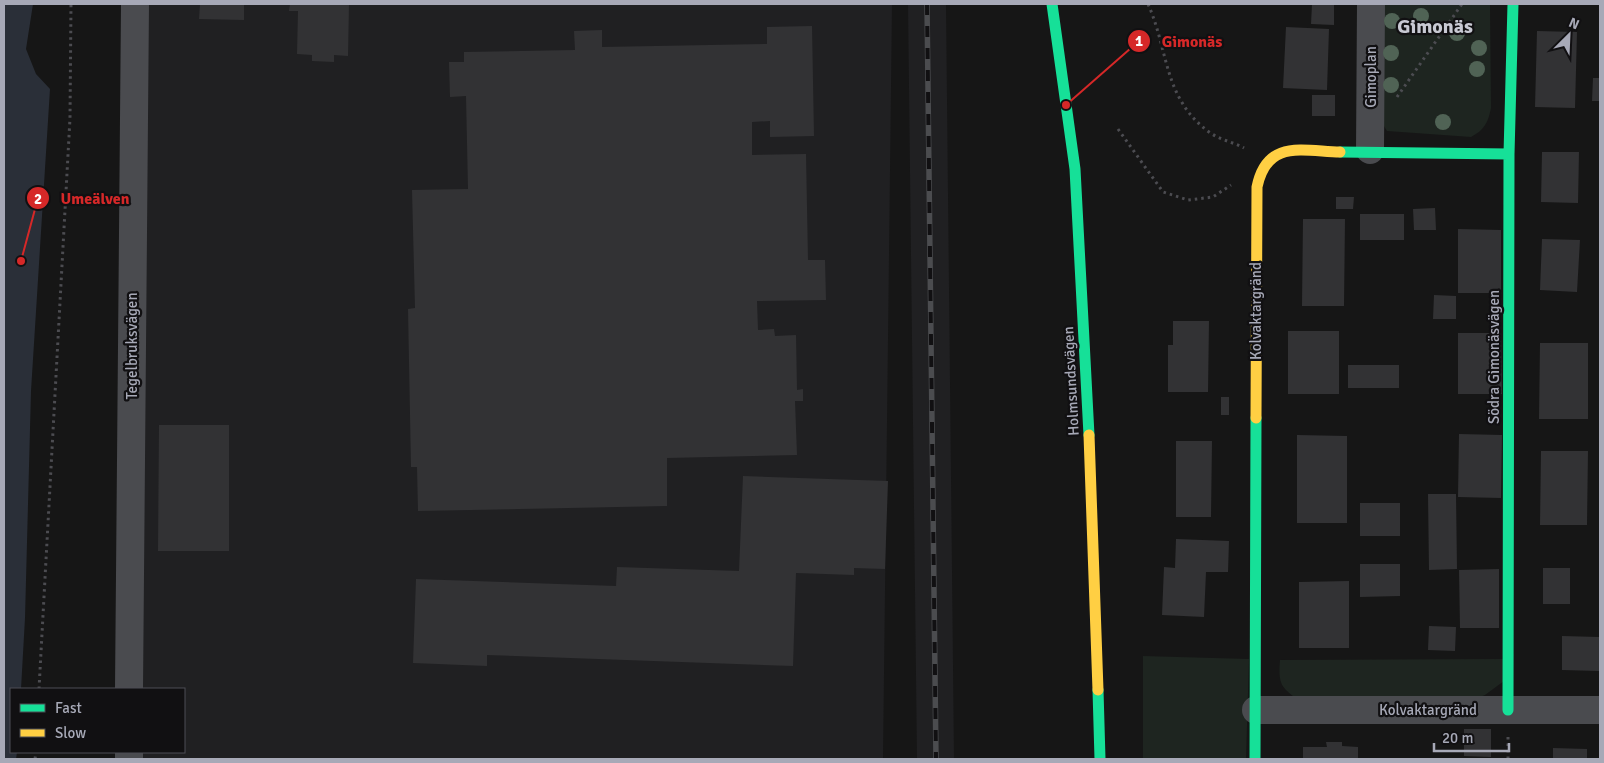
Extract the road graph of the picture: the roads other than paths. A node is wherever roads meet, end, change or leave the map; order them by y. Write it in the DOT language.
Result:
graph roads {
  1 [pos="135,4"];
  2 [pos="1052,4"];
  3 [pos="1371,4"];
  4 [pos="1513,4"];
  5 [pos="1370,138"];
  6 [pos="1510,154"];
  7 [pos="129,688"];
  8 [pos="1256,710"];
  9 [pos="1508,710"];
  10 [pos="1600,710"];
  11 [pos="1100,759"];
  12 [pos="1255,759"];
  1 -- 7 [label="street, Tegelbruksvägen"];
  2 -- 11 [label="street, Holmsundsvägen"];
  3 -- 5 [label="street, Gimoplan"];
  4 -- 6 [label="street, Södra Gimonäsvägen"];
  5 -- 6 [label="street"];
  5 -- 8 [label="street, Kolvaktargränd"];
  6 -- 9 [label="street, Södra Gimonäsvägen"];
  8 -- 9 [label="street, Kolvaktargränd"];
  8 -- 12 [label="street, Kolvaktargränd"];
  9 -- 10 [label="street, Kolvaktargränd"];
}
